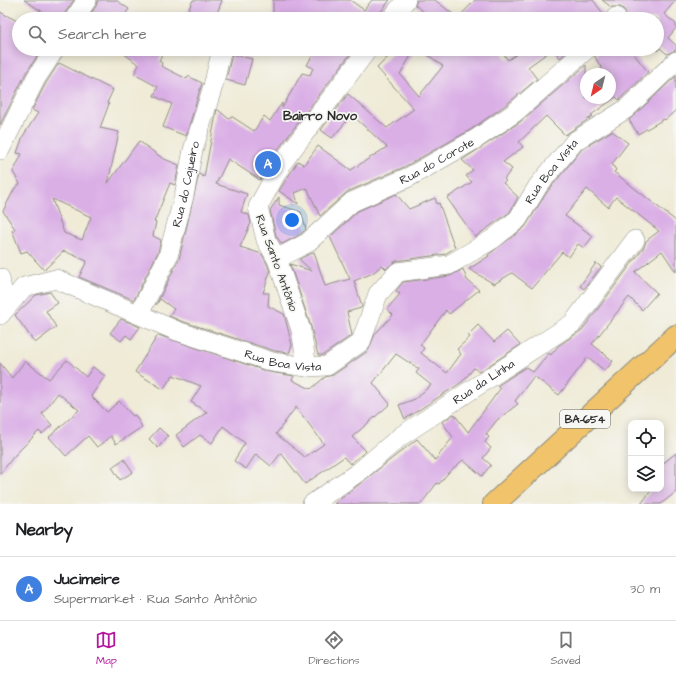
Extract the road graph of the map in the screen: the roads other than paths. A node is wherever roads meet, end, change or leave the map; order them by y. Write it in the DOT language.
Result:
graph roads {
  1 [pos="87,0"];
  2 [pos="406,0"];
  3 [pos="79,12"];
  4 [pos="397,12"];
  5 [pos="50,56"];
  6 [pos="220,56"];
  7 [pos="363,56"];
  8 [pos="579,56"];
  9 [pos="676,61"];
  10 [pos="0,150"];
  11 [pos="635,240"];
  12 [pos="277,258"];
  13 [pos="0,278"];
  14 [pos="2,312"];
  15 [pos="139,314"];
  16 [pos="676,336"];
  17 [pos="307,367"];
  18 [pos="312,504"];
  19 [pos="494,504"];
  1 -- 3 [label="street"];
  2 -- 4 [label="street"];
  5 -- 10 [label="street"];
  6 -- 15 [label="street, Rua do Cajueiro"];
  7 -- 12 [label="street, Rua Santo Antônio"];
  8 -- 12 [label="street, Rua do Corote"];
  9 -- 17 [label="street, Rua Boa Vista"];
  11 -- 18 [label="street, Rua da Linha"];
  12 -- 17 [label="street, Rua Santo Antônio"];
  13 -- 14 [label="street"];
  14 -- 15 [label="street, Rua Boa Vista"];
  15 -- 17 [label="street, Rua Boa Vista"];
  16 -- 19 [label="main road, BA-654"];
}
